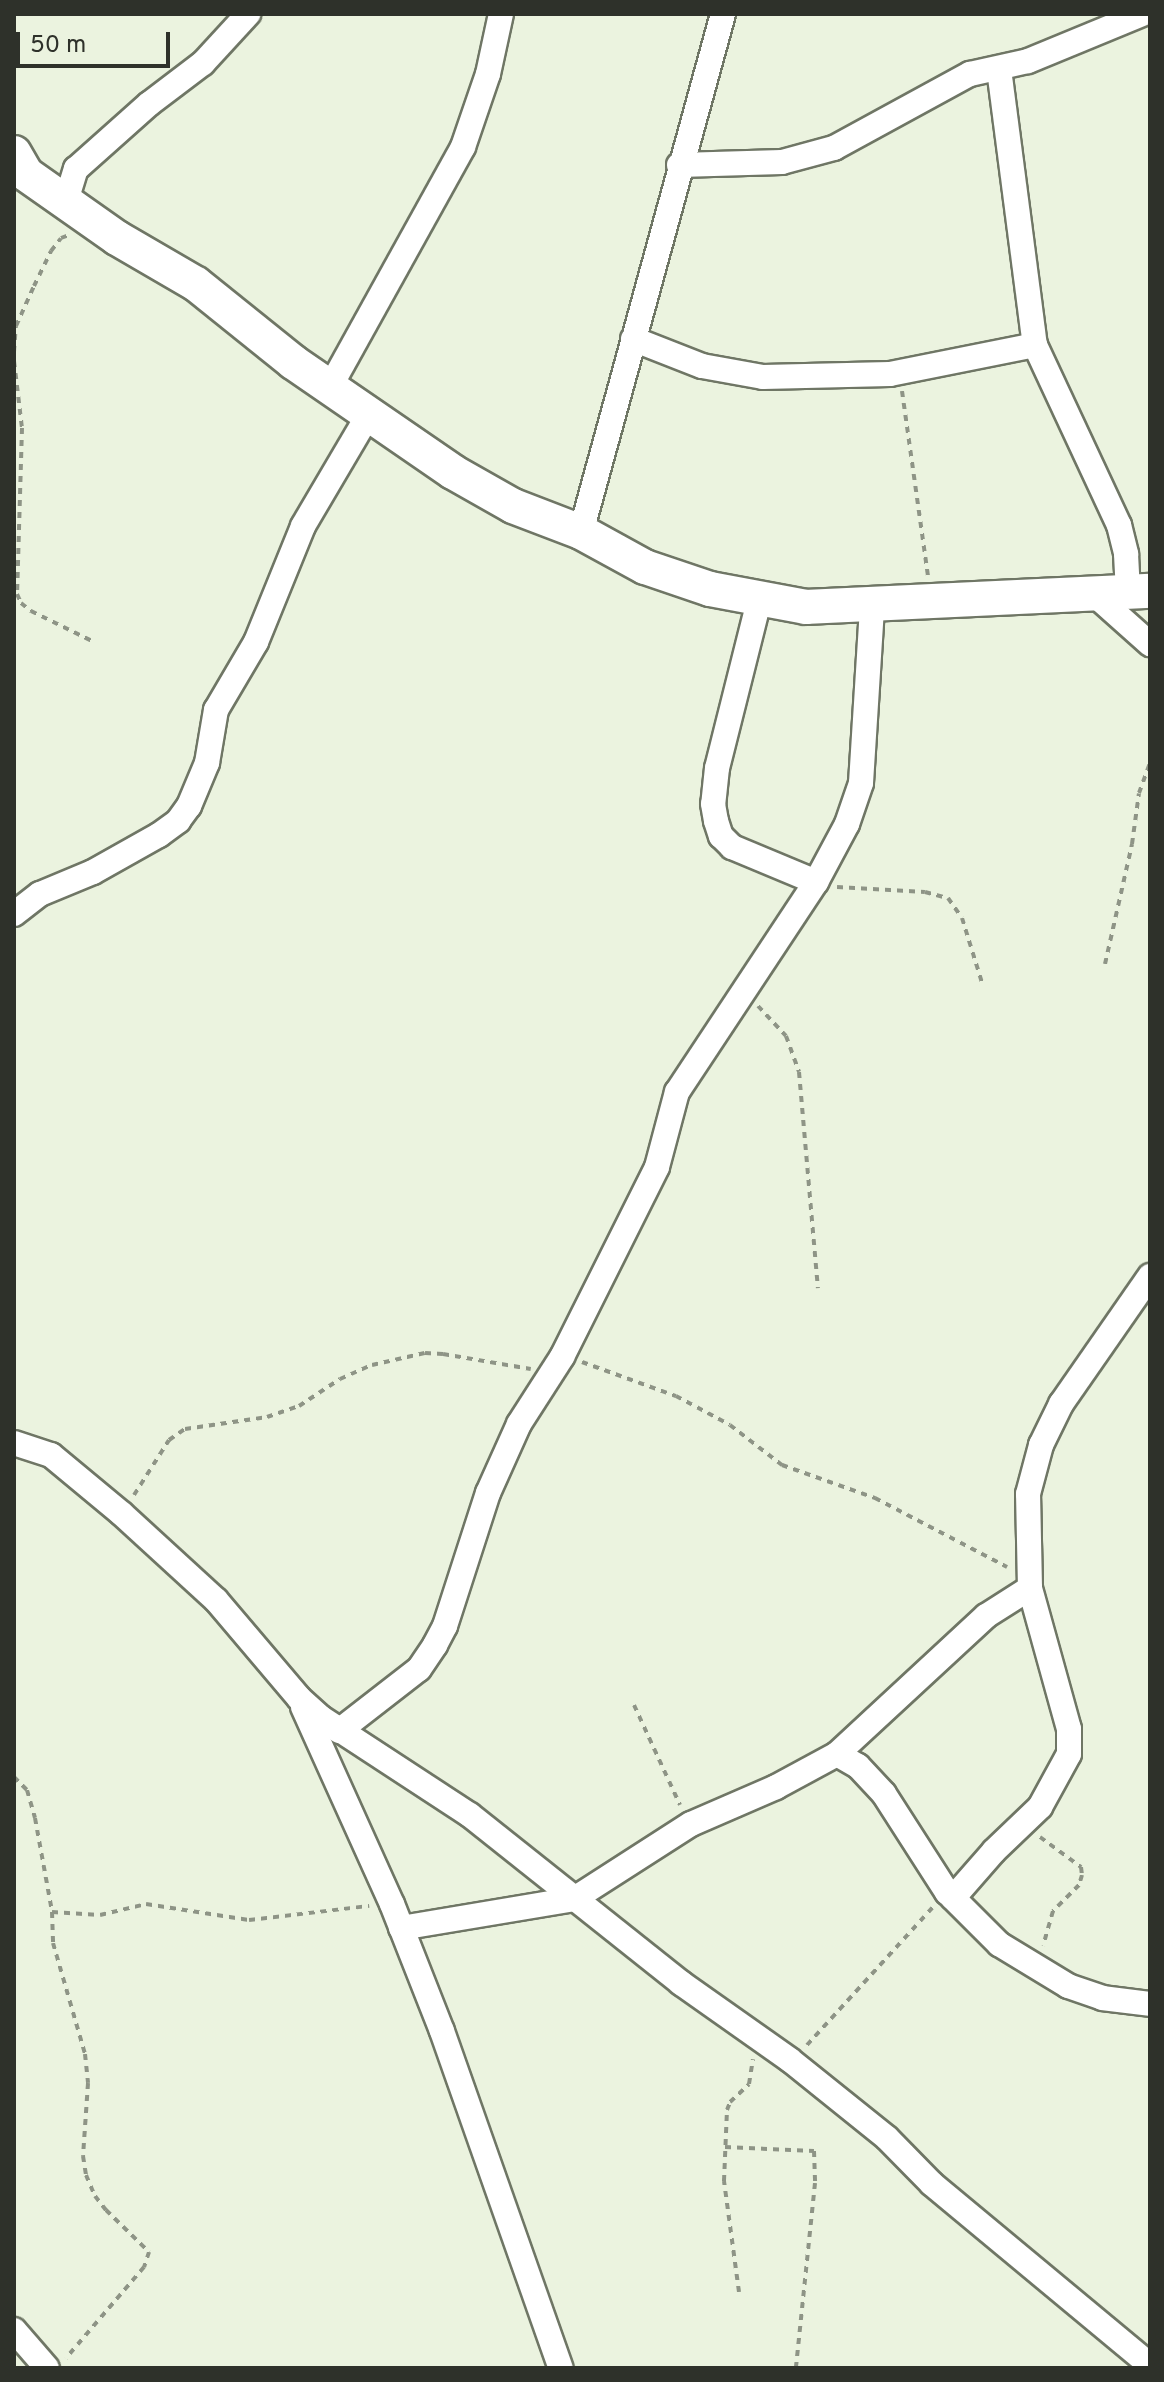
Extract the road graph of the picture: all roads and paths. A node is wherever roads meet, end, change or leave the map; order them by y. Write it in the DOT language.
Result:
graph roads {
  1 [pos="248,14"];
  2 [pos="501,14"];
  3 [pos="723,14"];
  4 [pos="1142,14"];
  5 [pos="999,69"];
  6 [pos="15,156"];
  7 [pos="679,165"];
  8 [pos="70,217"];
  9 [pos="633,339"];
  10 [pos="1035,345"];
  11 [pos="14,352"];
  12 [pos="14,361"];
  13 [pos="898,373"];
  14 [pos="330,387"];
  15 [pos="369,414"];
  16 [pos="581,532"];
  17 [pos="1124,593"];
  18 [pos="759,601"];
  19 [pos="931,603"];
  20 [pos="872,607"];
  21 [pos="94,642"];
  22 [pos="1150,644"];
  23 [pos="1150,763"];
  24 [pos="816,882"];
  25 [pos="14,914"];
  26 [pos="1105,964"];
  27 [pos="983,986"];
  28 [pos="743,989"];
  29 [pos="1150,1276"];
  30 [pos="818,1288"];
  31 [pos="556,1365"];
  32 [pos="14,1443"];
  33 [pos="122,1514"];
  34 [pos="1030,1584"];
  35 [pos="299,1698"];
  36 [pos="634,1705"];
  37 [pos="339,1731"];
  38 [pos="837,1754"];
  39 [pos="14,1777"];
  40 [pos="691,1824"];
  41 [pos="1021,1825"];
  42 [pos="950,1895"];
  43 [pos="574,1899"];
  44 [pos="392,1904"];
  45 [pos="52,1912"];
  46 [pos="401,1928"];
  47 [pos="1039,1969"];
  48 [pos="1150,2004"];
  49 [pos="755,2037"];
  50 [pos="790,2060"];
  51 [pos="725,2147"];
  52 [pos="739,2292"];
  53 [pos="14,2330"];
  54 [pos="1150,2365"];
  55 [pos="47,2368"];
  56 [pos="56,2368"];
  57 [pos="561,2368"];
  58 [pos="796,2368"];
  1 -- 8 [label="street"];
  2 -- 14 [label="street"];
  3 -- 7 [label="street"];
  4 -- 5 [label="street"];
  5 -- 7 [label="street"];
  5 -- 10 [label="street"];
  6 -- 8 [label="street"];
  7 -- 9 [label="street"];
  8 -- 11 [label="path"];
  8 -- 14 [label="street"];
  9 -- 13 [label="street"];
  9 -- 16 [label="street"];
  10 -- 13 [label="street"];
  10 -- 17 [label="street"];
  12 -- 21 [label="path"];
  13 -- 19 [label="path"];
  14 -- 15 [label="street"];
  15 -- 16 [label="street"];
  15 -- 25 [label="street"];
  16 -- 18 [label="street"];
  17 -- 19 [label="street"];
  17 -- 22 [label="street"];
  18 -- 20 [label="street"];
  18 -- 24 [label="street"];
  19 -- 20 [label="street"];
  20 -- 24 [label="street"];
  23 -- 26 [label="path"];
  24 -- 27 [label="path"];
  24 -- 28 [label="street"];
  28 -- 30 [label="path"];
  28 -- 31 [label="street"];
  29 -- 34 [label="street"];
  31 -- 33 [label="path"];
  31 -- 34 [label="path"];
  31 -- 37 [label="street"];
  32 -- 33 [label="street"];
  33 -- 35 [label="street"];
  34 -- 38 [label="street"];
  34 -- 41 [label="street"];
  35 -- 37 [label="street"];
  35 -- 44 [label="street"];
  36 -- 40 [label="path"];
  37 -- 43 [label="street"];
  38 -- 40 [label="street"];
  38 -- 42 [label="street"];
  39 -- 45 [label="path"];
  40 -- 43 [label="street"];
  41 -- 42 [label="street"];
  41 -- 47 [label="path"];
  42 -- 47 [label="street"];
  42 -- 50 [label="path"];
  43 -- 46 [label="street"];
  43 -- 49 [label="street"];
  44 -- 45 [label="path"];
  44 -- 46 [label="street"];
  45 -- 56 [label="path"];
  46 -- 57 [label="street"];
  47 -- 48 [label="street"];
  49 -- 50 [label="street"];
  49 -- 51 [label="path"];
  50 -- 54 [label="street"];
  51 -- 52 [label="path"];
  51 -- 58 [label="path"];
  53 -- 55 [label="street"];
}
